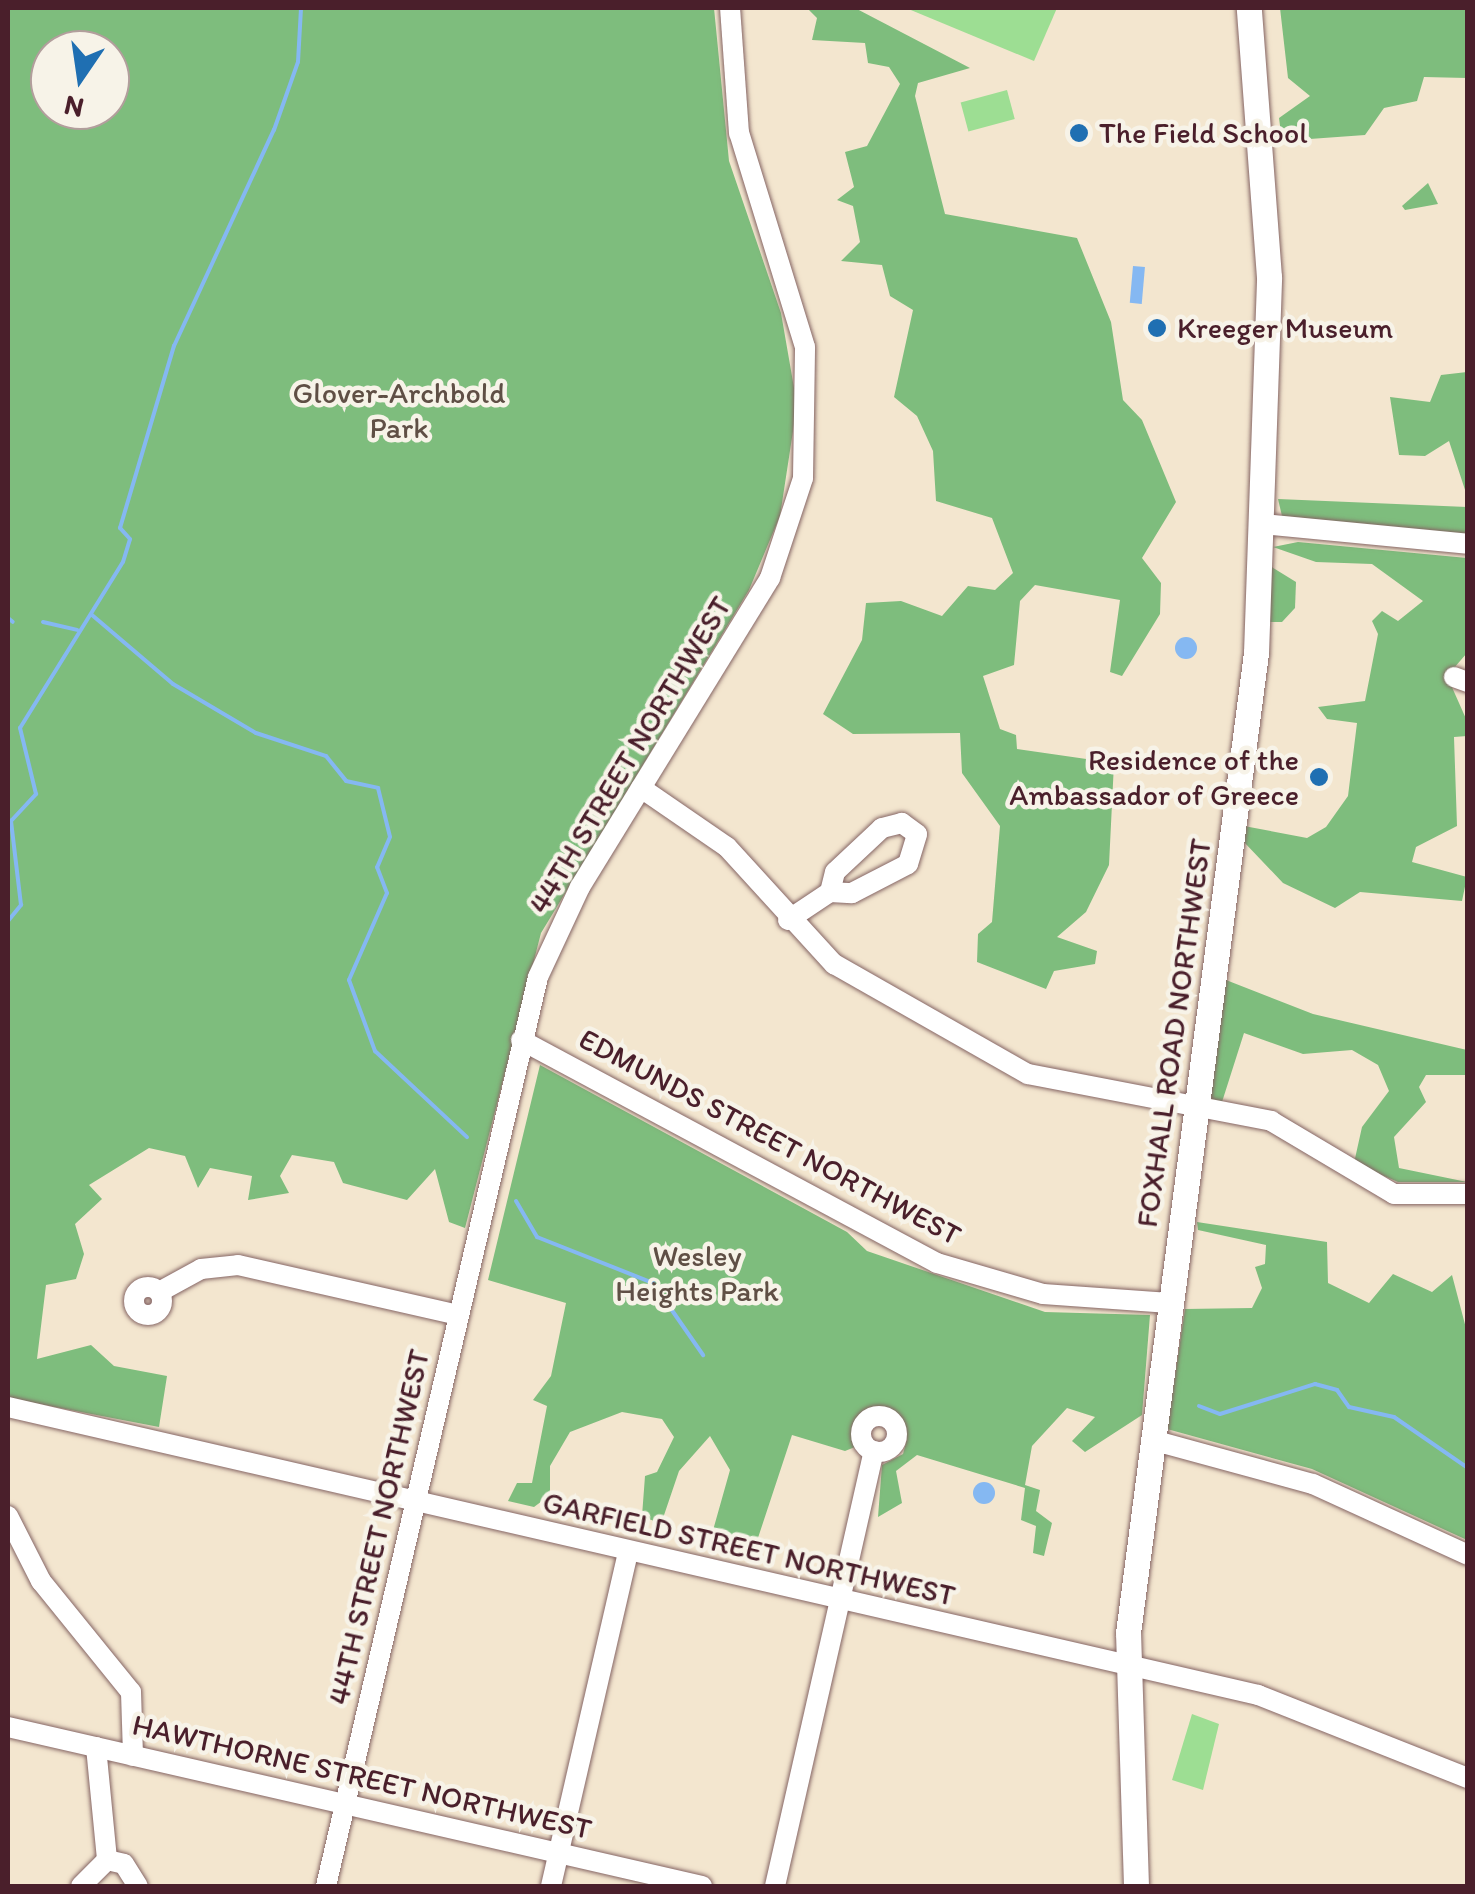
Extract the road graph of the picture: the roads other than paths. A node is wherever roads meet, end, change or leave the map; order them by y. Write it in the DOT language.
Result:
graph roads {
  1 [pos="730,8"];
  2 [pos="1249,8"];
  3 [pos="1262,524"];
  4 [pos="1468,544"];
  5 [pos="641,788"];
  6 [pos="830,892"];
  7 [pos="788,920"];
  8 [pos="521,1040"];
  9 [pos="1196,1107"];
  10 [pos="1468,1194"];
  11 [pos="159,1292"];
  12 [pos="1170,1303"];
  13 [pos="458,1315"];
  14 [pos="8,1407"];
  15 [pos="1152,1440"];
  16 [pos="874,1451"];
  17 [pos="415,1503"];
  18 [pos="8,1516"];
  19 [pos="628,1553"];
  20 [pos="1468,1555"];
  21 [pos="841,1600"];
  22 [pos="1126,1666"];
  23 [pos="8,1727"];
  24 [pos="96,1747"];
  25 [pos="133,1756"];
  26 [pos="1468,1778"];
  27 [pos="345,1804"];
  28 [pos="559,1853"];
  29 [pos="107,1860"];
  30 [pos="82,1886"];
  31 [pos="138,1886"];
  32 [pos="326,1886"];
  33 [pos="551,1886"];
  34 [pos="702,1886"];
  35 [pos="776,1886"];
  36 [pos="1136,1886"];
  1 -- 5 [label="street, 44TH STREET NORTHWEST"];
  2 -- 3 [label="main road, FOXHALL ROAD NORTHWEST"];
  3 -- 4 [label="street"];
  3 -- 9 [label="main road, FOXHALL ROAD NORTHWEST"];
  5 -- 7 [label="street"];
  5 -- 8 [label="street, 44TH STREET NORTHWEST"];
  6 -- 7 [label="street"];
  7 -- 9 [label="street"];
  8 -- 12 [label="street, EDMUNDS STREET NORTHWEST"];
  8 -- 13 [label="street, 44TH STREET NORTHWEST"];
  9 -- 10 [label="street"];
  9 -- 12 [label="main road, FOXHALL ROAD NORTHWEST"];
  11 -- 13 [label="street"];
  12 -- 15 [label="main road, FOXHALL ROAD NORTHWEST"];
  13 -- 17 [label="street, 44TH STREET NORTHWEST"];
  14 -- 17 [label="street, GARFIELD STREET NORTHWEST"];
  15 -- 20 [label="street"];
  15 -- 22 [label="main road, FOXHALL ROAD NORTHWEST"];
  16 -- 21 [label="street"];
  17 -- 19 [label="street, GARFIELD STREET NORTHWEST"];
  17 -- 27 [label="street, 44TH STREET NORTHWEST"];
  18 -- 25 [label="street"];
  19 -- 21 [label="street, GARFIELD STREET NORTHWEST"];
  19 -- 28 [label="street"];
  21 -- 22 [label="street, GARFIELD STREET NORTHWEST"];
  21 -- 35 [label="street"];
  22 -- 26 [label="street, GARFIELD STREET NORTHWEST"];
  22 -- 36 [label="main road, FOXHALL ROAD NORTHWEST"];
  23 -- 24 [label="street, HAWTHORNE STREET NORTHWEST"];
  24 -- 25 [label="street, HAWTHORNE STREET NORTHWEST"];
  24 -- 29 [label="street"];
  25 -- 27 [label="street, HAWTHORNE STREET NORTHWEST"];
  27 -- 28 [label="street, HAWTHORNE STREET NORTHWEST"];
  27 -- 32 [label="street, 44TH STREET NORTHWEST"];
  28 -- 33 [label="street"];
  28 -- 34 [label="street, HAWTHORNE STREET NORTHWEST"];
  29 -- 30 [label="street"];
  29 -- 31 [label="street"];
}
